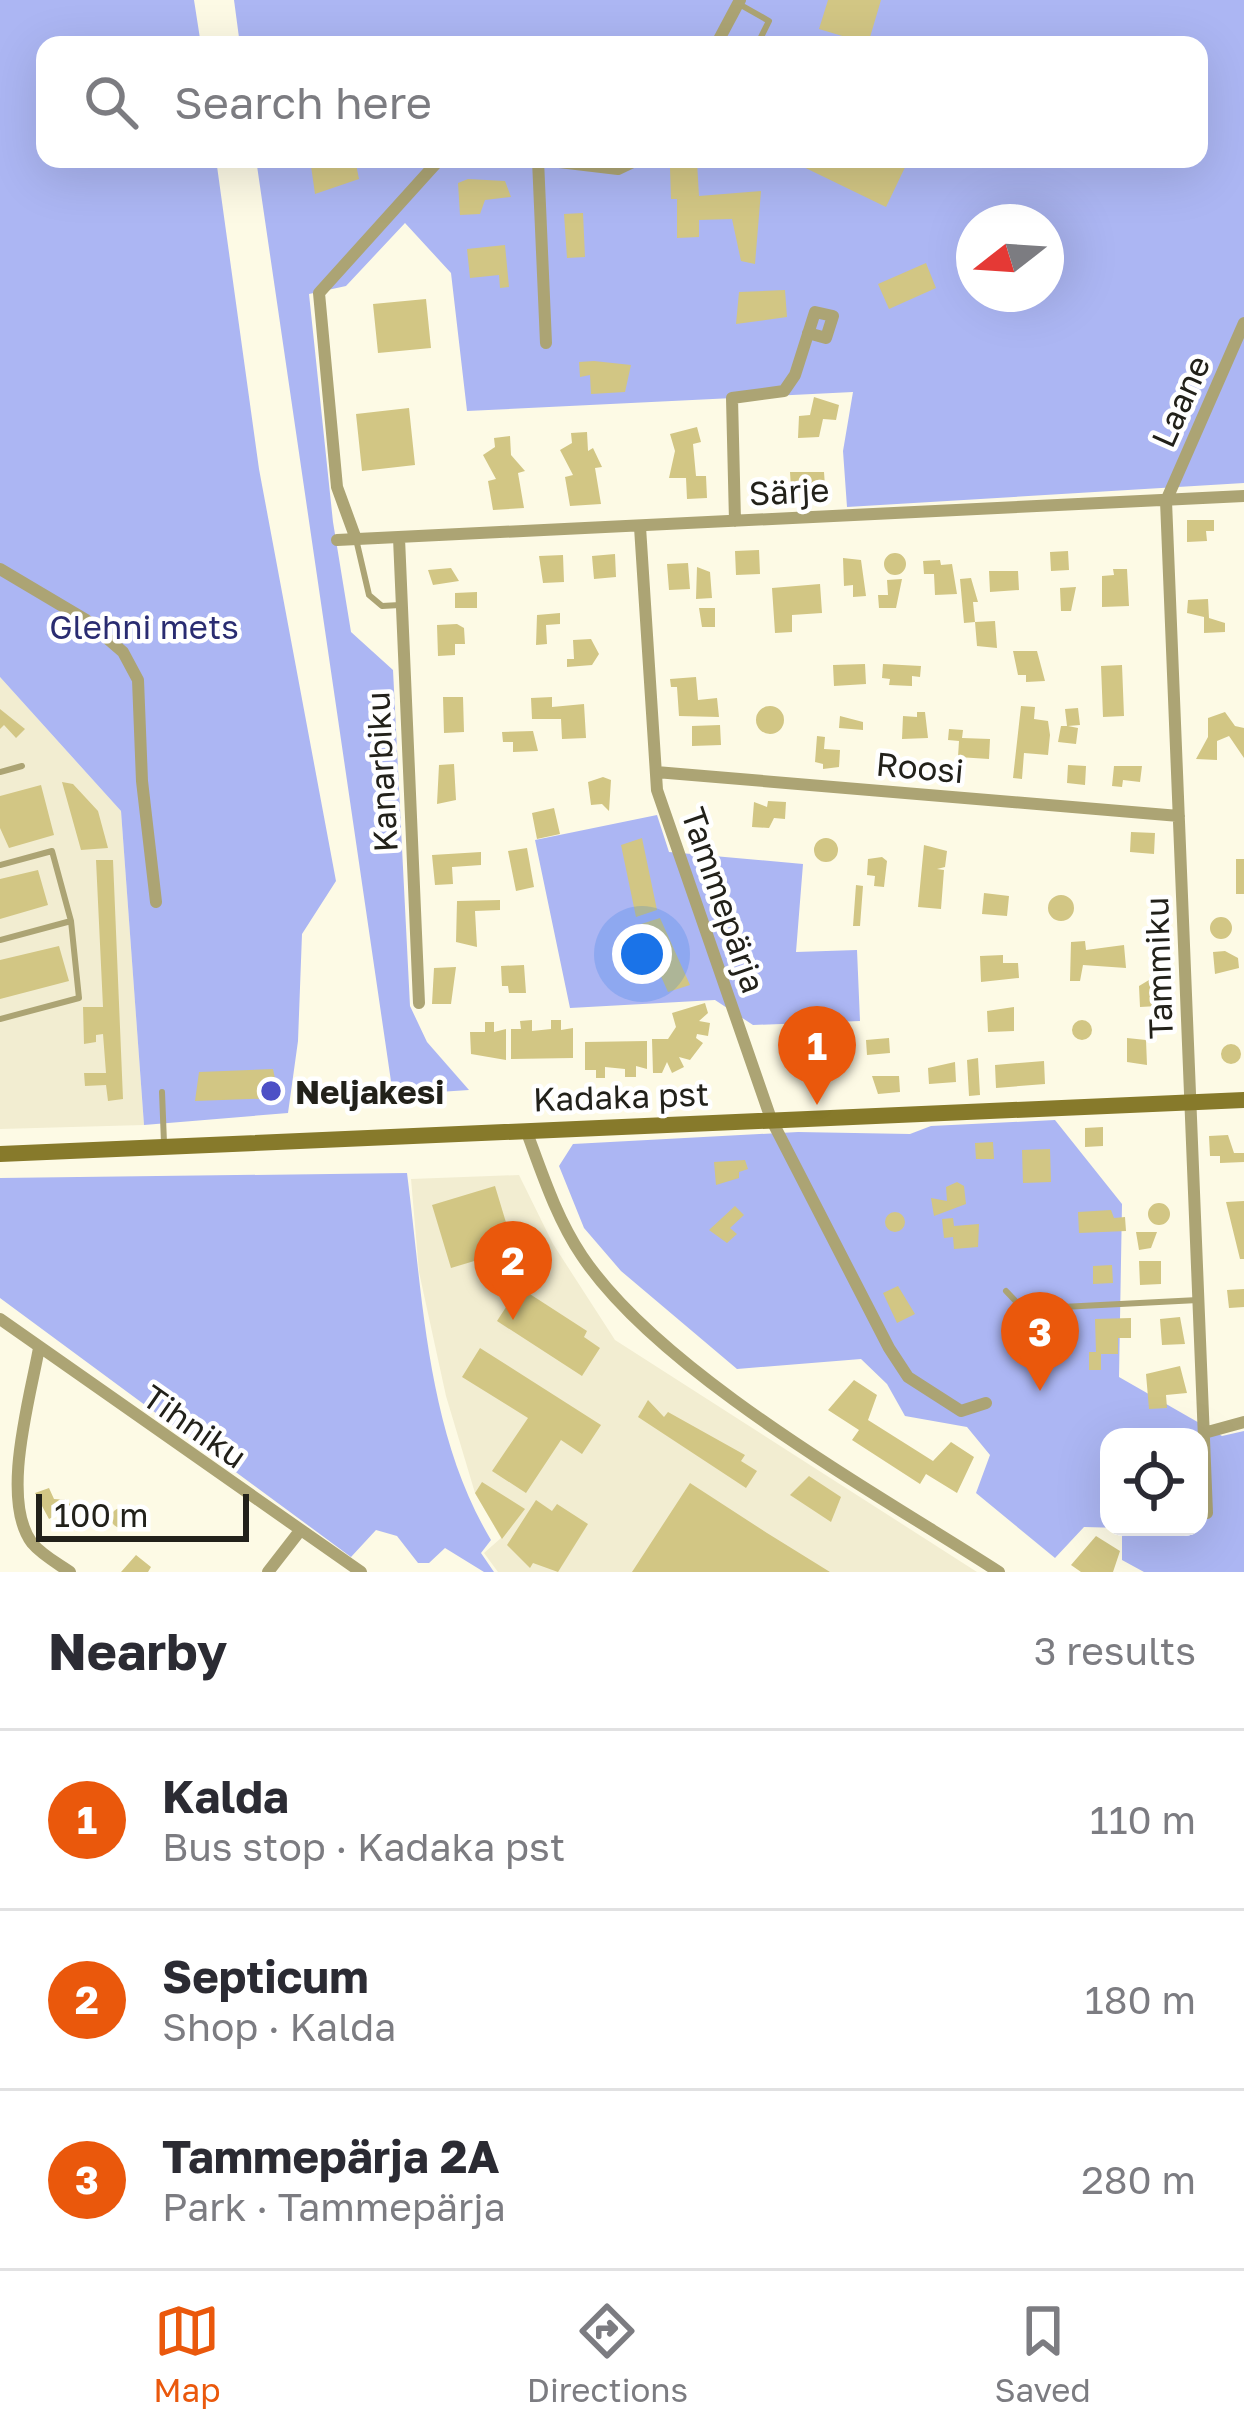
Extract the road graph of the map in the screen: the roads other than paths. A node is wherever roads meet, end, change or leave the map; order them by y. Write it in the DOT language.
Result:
graph roads {
  1 [pos="740,2"];
  2 [pos="721,36"];
  3 [pos="762,36"];
  4 [pos="432,168"];
  5 [pos="536,168"];
  6 [pos="1244,323"];
  7 [pos="808,333"];
  8 [pos="546,343"];
  9 [pos="1244,496"];
  10 [pos="1166,501"];
  11 [pos="735,521"];
  12 [pos="640,527"];
  13 [pos="399,538"];
  14 [pos="356,539"];
  15 [pos="337,540"];
  16 [pos="0,569"];
  17 [pos="400,605"];
  18 [pos="22,766"];
  19 [pos="0,772"];
  20 [pos="656,772"];
  21 [pos="1179,816"];
  22 [pos="0,866"];
  23 [pos="156,902"];
  24 [pos="71,921"];
  25 [pos="0,940"];
  26 [pos="419,1003"];
  27 [pos="0,1019"];
  28 [pos="162,1092"];
  29 [pos="1244,1100"];
  30 [pos="1191,1102"];
  31 [pos="771,1119"];
  32 [pos="526,1130"];
  33 [pos="164,1147"];
  34 [pos="0,1154"];
  35 [pos="1006,1291"];
  36 [pos="1199,1300"];
  37 [pos="0,1319"];
  38 [pos="39,1348"];
  39 [pos="986,1403"];
  40 [pos="1244,1422"];
  41 [pos="1204,1428"];
  42 [pos="1208,1432"];
  43 [pos="299,1532"];
  44 [pos="70,1572"];
  45 [pos="268,1572"];
  46 [pos="361,1572"];
  47 [pos="999,1572"];
  1 -- 2 [label="street"];
  1 -- 3 [label="lane"];
  4 -- 14 [label="street"];
  5 -- 8 [label="street"];
  6 -- 10 [label="street, Laane"];
  7 -- 11 [label="street"];
  9 -- 10 [label="street, Särje"];
  10 -- 11 [label="street, Särje"];
  10 -- 21 [label="street, Tammiku"];
  11 -- 12 [label="street, Särje"];
  12 -- 13 [label="street, Särje"];
  12 -- 20 [label="street, Tammepärja"];
  13 -- 14 [label="street, Särje"];
  13 -- 17 [label="street, Kanarbiku"];
  14 -- 15 [label="street, Särje"];
  14 -- 17 [label="lane"];
  16 -- 23 [label="street"];
  17 -- 26 [label="street, Kanarbiku"];
  18 -- 19 [label="lane"];
  20 -- 21 [label="street, Roosi"];
  20 -- 31 [label="street, Tammepärja"];
  21 -- 30 [label="street, Tammiku"];
  22 -- 24 [label="lane"];
  24 -- 25 [label="lane"];
  24 -- 27 [label="lane"];
  28 -- 33 [label="lane"];
  29 -- 30 [label="main road, Kadaka pst"];
  30 -- 31 [label="main road, Kadaka pst"];
  30 -- 36 [label="street, Tammiku"];
  31 -- 32 [label="main road, Kadaka pst"];
  31 -- 39 [label="street, Tammepärja"];
  32 -- 33 [label="main road, Kadaka pst"];
  32 -- 47 [label="street"];
  33 -- 34 [label="main road, Kadaka pst"];
  35 -- 36 [label="lane"];
  36 -- 41 [label="street, Tammiku"];
  37 -- 38 [label="street, Tihniku"];
  38 -- 43 [label="street, Tihniku"];
  38 -- 44 [label="street"];
  40 -- 42 [label="street"];
  43 -- 45 [label="street"];
  43 -- 46 [label="street, Tihniku"];
}
